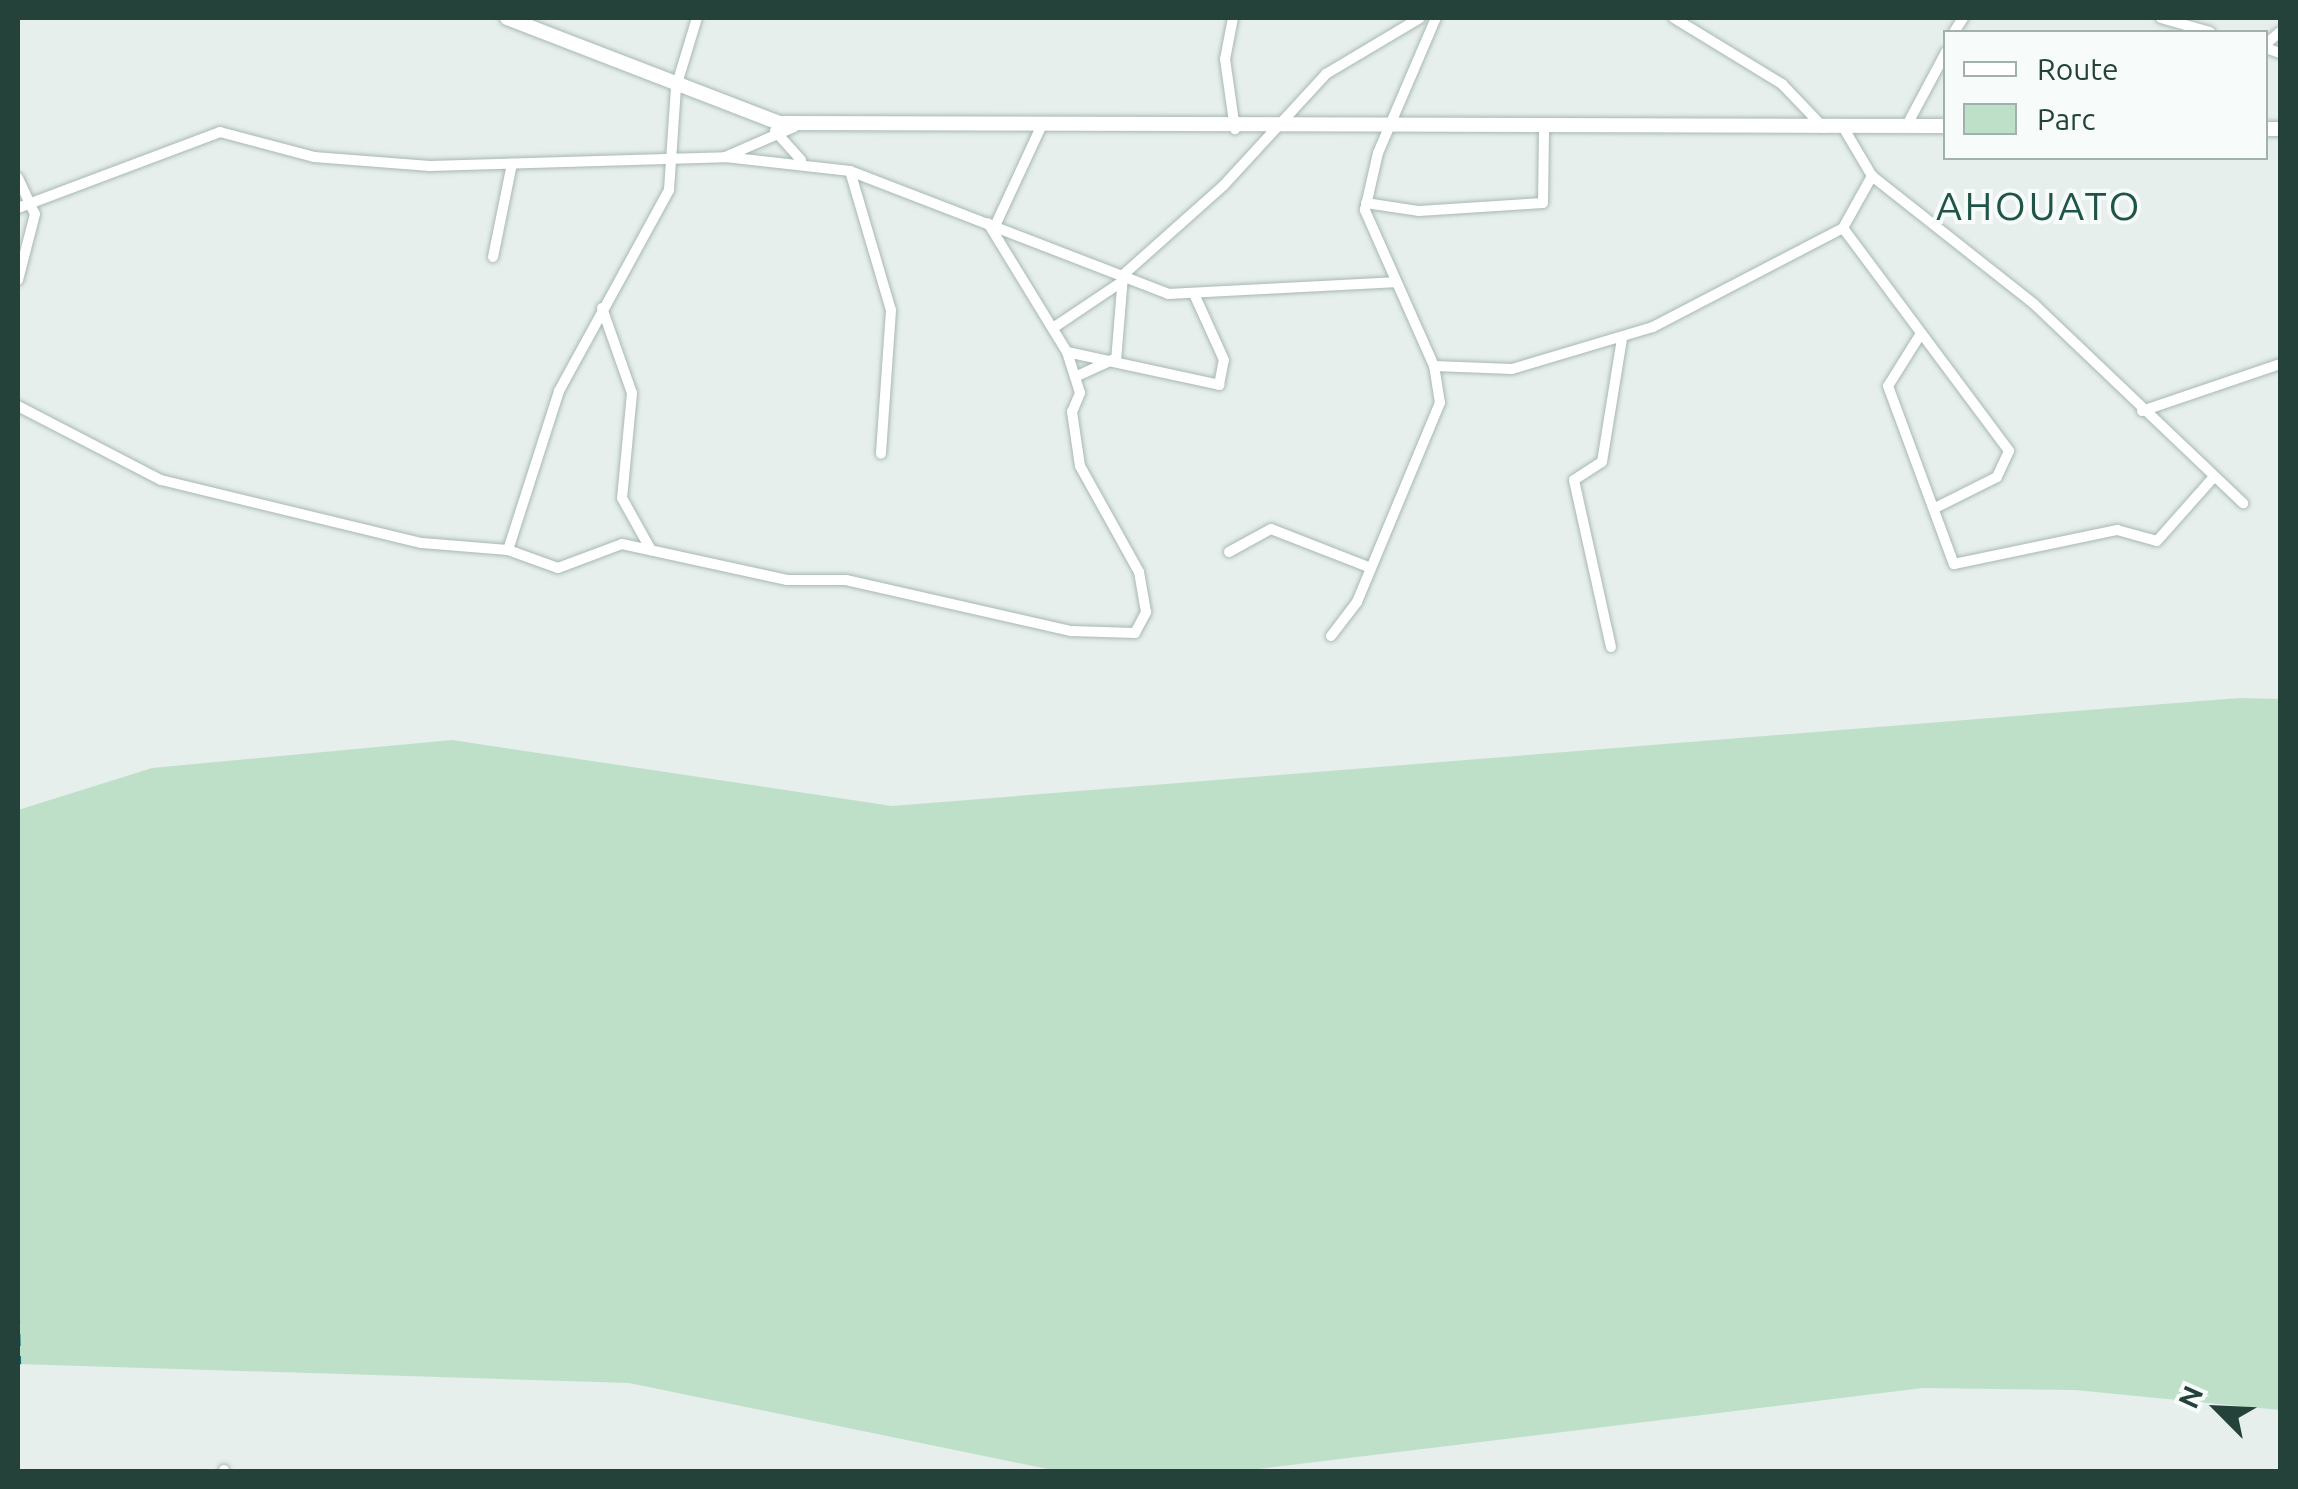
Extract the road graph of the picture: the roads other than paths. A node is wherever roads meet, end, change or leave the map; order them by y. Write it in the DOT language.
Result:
graph roads {
  1 [pos="507,18"];
  2 [pos="697,18"];
  3 [pos="1233,18"];
  4 [pos="1420,18"];
  5 [pos="1436,18"];
  6 [pos="1674,18"];
  7 [pos="2161,18"];
  8 [pos="2184,21"];
  9 [pos="1943,58"];
  10 [pos="676,87"];
  11 [pos="804,124"];
  12 [pos="1907,126"];
  13 [pos="1943,126"];
  14 [pos="1844,127"];
  15 [pos="1544,128"];
  16 [pos="1824,128"];
  17 [pos="1040,129"];
  18 [pos="1236,130"];
  19 [pos="1270,130"];
  20 [pos="1387,130"];
  21 [pos="775,131"];
  22 [pos="724,156"];
  23 [pos="676,160"];
  24 [pos="800,160"];
  25 [pos="512,164"];
  26 [pos="850,170"];
  27 [pos="1872,176"];
  28 [pos="18,178"];
  29 [pos="1366,203"];
  30 [pos="23,205"];
  31 [pos="992,225"];
  32 [pos="1843,228"];
  33 [pos="493,257"];
  34 [pos="1122,279"];
  35 [pos="18,280"];
  36 [pos="1394,282"];
  37 [pos="1194,294"];
  38 [pos="602,308"];
  39 [pos="1054,328"];
  40 [pos="1920,335"];
  41 [pos="1622,339"];
  42 [pos="1067,352"];
  43 [pos="1114,361"];
  44 [pos="2280,364"];
  45 [pos="1434,366"];
  46 [pos="1075,377"];
  47 [pos="18,406"];
  48 [pos="2142,411"];
  49 [pos="881,454"];
  50 [pos="2212,479"];
  51 [pos="2243,502"];
  52 [pos="1937,507"];
  53 [pos="508,550"];
  54 [pos="651,550"];
  55 [pos="1229,552"];
  56 [pos="1370,568"];
  57 [pos="1332,636"];
  58 [pos="1610,647"];
  1 -- 10 [label="street"];
  2 -- 10 [label="street"];
  3 -- 18 [label="street"];
  4 -- 19 [label="street"];
  5 -- 20 [label="street"];
  6 -- 16 [label="street"];
  7 -- 8 [label="street"];
  9 -- 12 [label="street"];
  10 -- 11 [label="street"];
  10 -- 23 [label="street"];
  11 -- 17 [label="street"];
  11 -- 21 [label="street"];
  12 -- 13 [label="street"];
  12 -- 14 [label="street"];
  14 -- 16 [label="street"];
  14 -- 27 [label="street"];
  15 -- 16 [label="street"];
  15 -- 20 [label="street"];
  15 -- 29 [label="street"];
  17 -- 18 [label="street"];
  17 -- 31 [label="street"];
  18 -- 19 [label="street"];
  19 -- 20 [label="street"];
  19 -- 34 [label="street"];
  20 -- 29 [label="street"];
  21 -- 22 [label="street"];
  21 -- 24 [label="street"];
  22 -- 23 [label="street"];
  22 -- 24 [label="street"];
  23 -- 25 [label="street"];
  23 -- 38 [label="street"];
  24 -- 26 [label="street"];
  25 -- 30 [label="street"];
  25 -- 33 [label="street"];
  26 -- 31 [label="street"];
  26 -- 49 [label="street"];
  27 -- 32 [label="street"];
  27 -- 48 [label="street"];
  28 -- 30 [label="street"];
  29 -- 36 [label="street"];
  30 -- 35 [label="street"];
  31 -- 34 [label="street"];
  31 -- 39 [label="street"];
  32 -- 40 [label="street"];
  32 -- 41 [label="street"];
  34 -- 37 [label="street"];
  34 -- 39 [label="street"];
  34 -- 43 [label="street"];
  36 -- 37 [label="street"];
  36 -- 45 [label="street"];
  37 -- 43 [label="street"];
  38 -- 53 [label="street"];
  38 -- 54 [label="street"];
  39 -- 42 [label="street"];
  40 -- 52 [label="street"];
  40 -- 52 [label="street"];
  41 -- 45 [label="street"];
  41 -- 58 [label="street"];
  42 -- 43 [label="street"];
  42 -- 46 [label="street"];
  43 -- 46 [label="street"];
  44 -- 48 [label="street"];
  45 -- 56 [label="street"];
  46 -- 54 [label="street"];
  47 -- 53 [label="street"];
  48 -- 50 [label="street"];
  50 -- 51 [label="street"];
  50 -- 52 [label="street"];
  53 -- 54 [label="street"];
  55 -- 56 [label="street"];
  56 -- 57 [label="street"];
}
